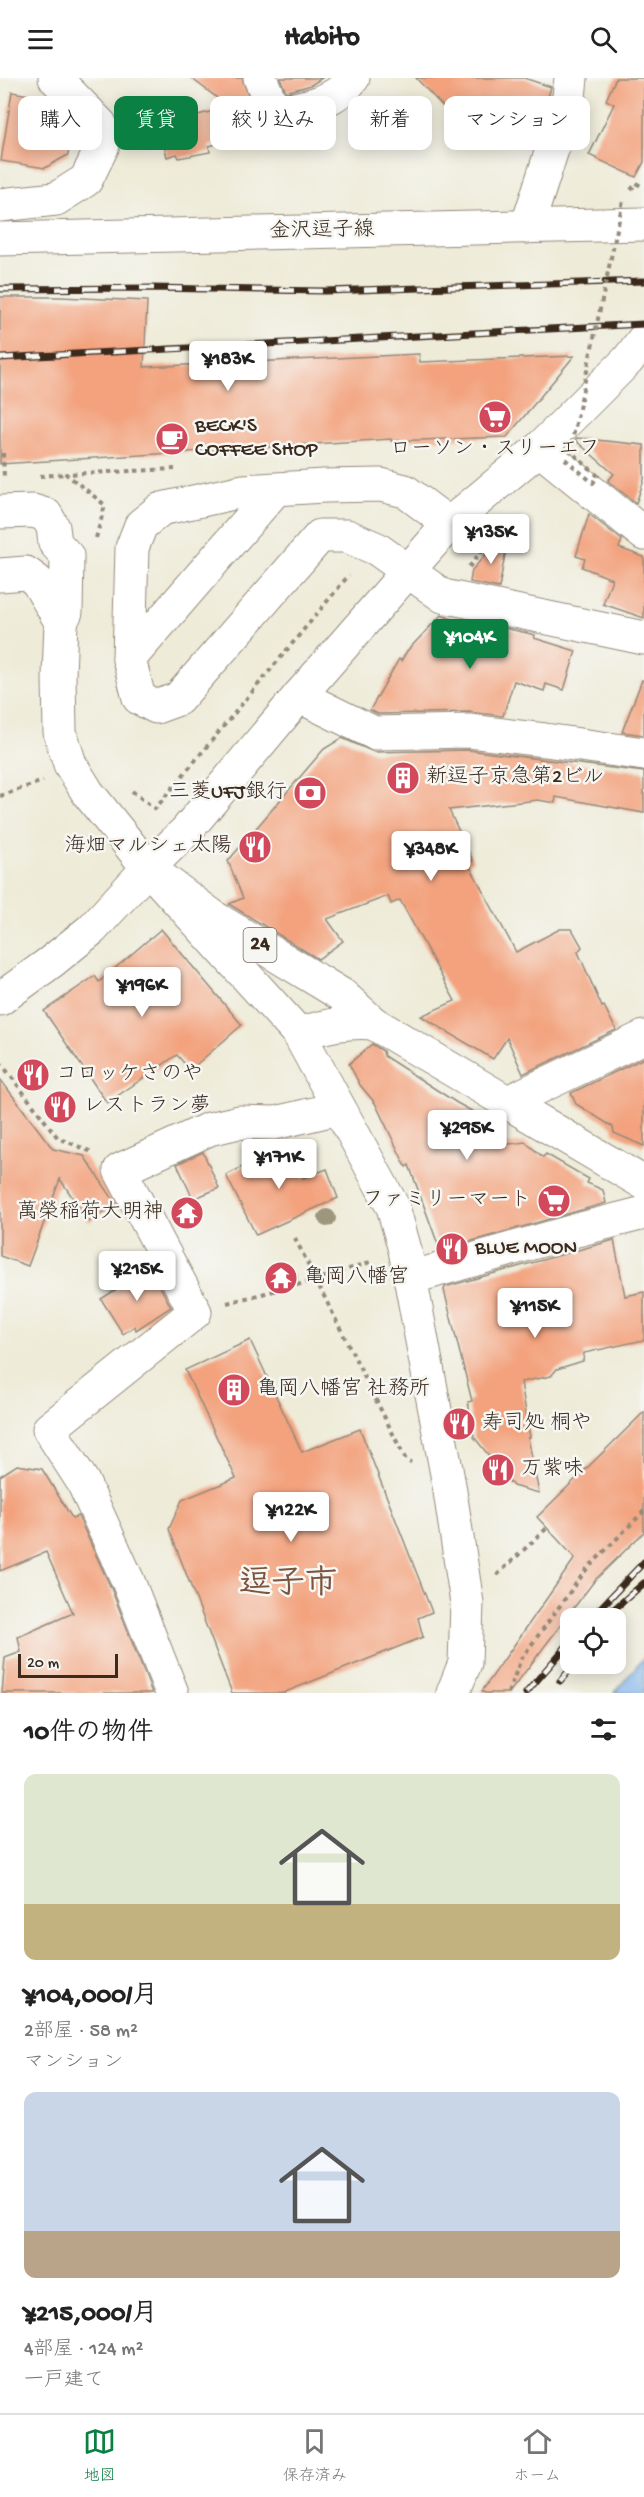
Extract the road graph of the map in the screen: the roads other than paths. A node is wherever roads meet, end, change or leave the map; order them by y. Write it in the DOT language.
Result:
graph roads {
  1 [pos="55,78"];
  2 [pos="260,78"];
  3 [pos="353,78"];
  4 [pos="571,78"];
  5 [pos="0,205"];
  6 [pos="634,212"];
  7 [pos="527,227"];
  8 [pos="0,239"];
  9 [pos="644,339"];
  10 [pos="552,454"];
  11 [pos="324,486"];
  12 [pos="274,490"];
  13 [pos="0,512"];
  14 [pos="449,524"];
  15 [pos="644,534"];
  16 [pos="320,536"];
  17 [pos="55,543"];
  18 [pos="405,571"];
  19 [pos="13,574"];
  20 [pos="61,622"];
  21 [pos="644,638"];
  22 [pos="129,659"];
  23 [pos="299,696"];
  24 [pos="644,754"];
  25 [pos="148,868"];
  26 [pos="0,999"];
  27 [pos="373,1023"];
  28 [pos="298,1034"];
  29 [pos="644,1037"];
  30 [pos="508,1102"];
  31 [pos="339,1108"];
  32 [pos="644,1184"];
  33 [pos="644,1213"];
  34 [pos="408,1264"];
  35 [pos="449,1692"];
  36 [pos="172,1693"];
  1 -- 5 [label="street"];
  2 -- 3 [label="street"];
  4 -- 7 [label="street"];
  6 -- 7 [label="street, 金沢逗子線"];
  7 -- 8 [label="street, 金沢逗子線"];
  9 -- 10 [label="street"];
  10 -- 14 [label="street"];
  10 -- 15 [label="street"];
  11 -- 12 [label="street"];
  11 -- 14 [label="street"];
  11 -- 16 [label="street"];
  12 -- 22 [label="street"];
  12 -- 22 [label="street"];
  13 -- 17 [label="street"];
  14 -- 18 [label="street"];
  16 -- 18 [label="street"];
  16 -- 22 [label="street"];
  17 -- 19 [label="street"];
  17 -- 20 [label="street"];
  18 -- 21 [label="street"];
  18 -- 23 [label="street"];
  19 -- 20 [label="street"];
  20 -- 25 [label="street"];
  23 -- 24 [label="street"];
  23 -- 25 [label="street"];
  25 -- 26 [label="street"];
  25 -- 27 [label="street, 24"];
  25 -- 28 [label="street"];
  27 -- 28 [label="street"];
  27 -- 30 [label="street, 24"];
  28 -- 31 [label="street"];
  29 -- 30 [label="street"];
  30 -- 32 [label="street, 24"];
  31 -- 34 [label="street"];
  31 -- 36 [label="street"];
  33 -- 34 [label="street"];
  34 -- 35 [label="street"];
}
